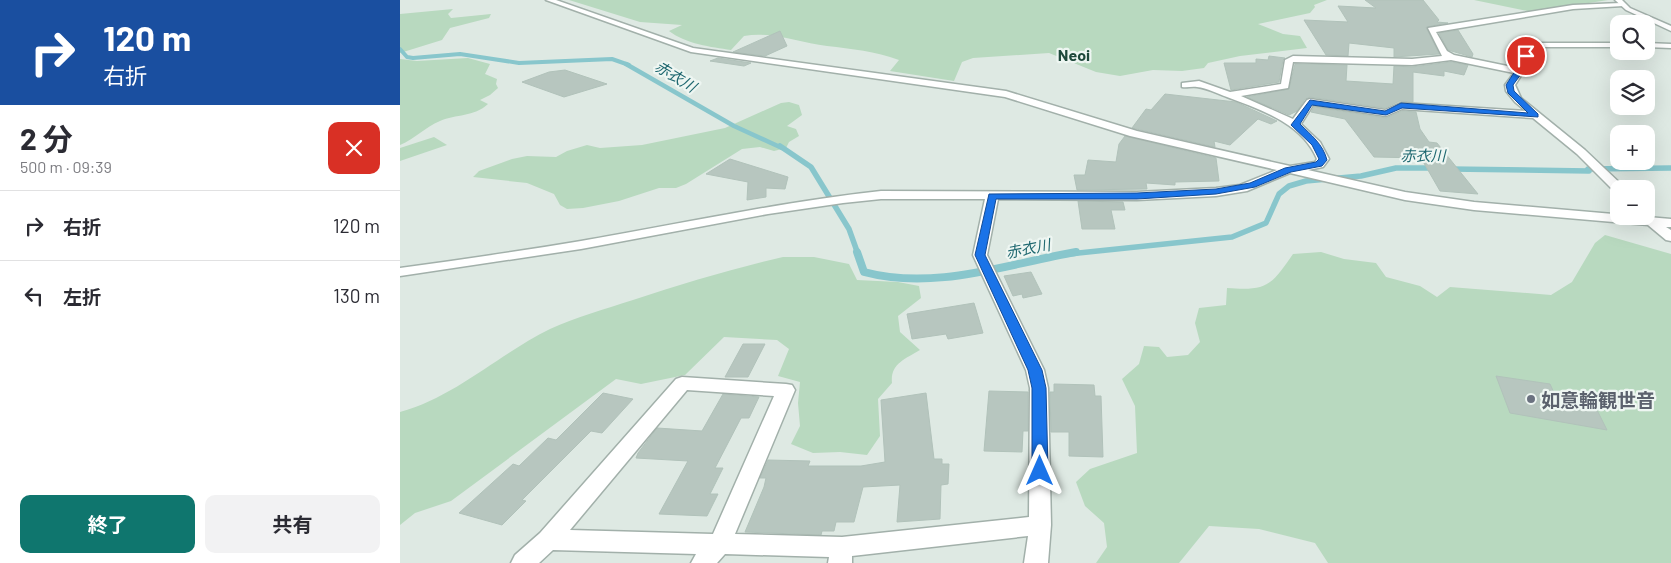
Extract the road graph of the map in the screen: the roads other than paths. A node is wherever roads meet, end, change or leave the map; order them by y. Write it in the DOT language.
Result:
graph roads {
  1 [pos="549,0"];
  2 [pos="1619,2"];
  3 [pos="1671,29"];
  4 [pos="1610,45"];
  5 [pos="1655,45"];
  6 [pos="1671,46"];
  7 [pos="1452,57"];
  8 [pos="1518,70"];
  9 [pos="1185,85"];
  10 [pos="1229,95"];
  11 [pos="1536,115"];
  12 [pos="1295,125"];
  13 [pos="1288,170"];
  14 [pos="1610,180"];
  15 [pos="992,196"];
  16 [pos="1610,216"];
  17 [pos="1655,220"];
  18 [pos="1671,223"];
  19 [pos="1655,224"];
  20 [pos="1671,237"];
  21 [pos="400,272"];
  22 [pos="1040,525"];
  23 [pos="548,540"];
  24 [pos="720,543"];
  25 [pos="841,555"];
  26 [pos="523,563"];
  27 [pos="703,563"];
  28 [pos="1036,563"];
  1 -- 13 [label="street"];
  2 -- 3 [label="street"];
  2 -- 7 [label="street"];
  4 -- 8 [label="street"];
  5 -- 6 [label="street"];
  7 -- 8 [label="street"];
  7 -- 10 [label="street"];
  8 -- 11 [label="street"];
  9 -- 10 [label="street"];
  10 -- 12 [label="street"];
  11 -- 12 [label="street"];
  11 -- 14 [label="street"];
  12 -- 13 [label="street"];
  13 -- 15 [label="street"];
  13 -- 16 [label="street"];
  15 -- 21 [label="street"];
  15 -- 22 [label="street"];
  17 -- 18 [label="street"];
  19 -- 20 [label="street"];
  22 -- 25 [label="street"];
  22 -- 28 [label="street"];
  23 -- 24 [label="street"];
  23 -- 24 [label="street"];
  23 -- 26 [label="street"];
  24 -- 25 [label="street"];
  24 -- 27 [label="street"];
}
